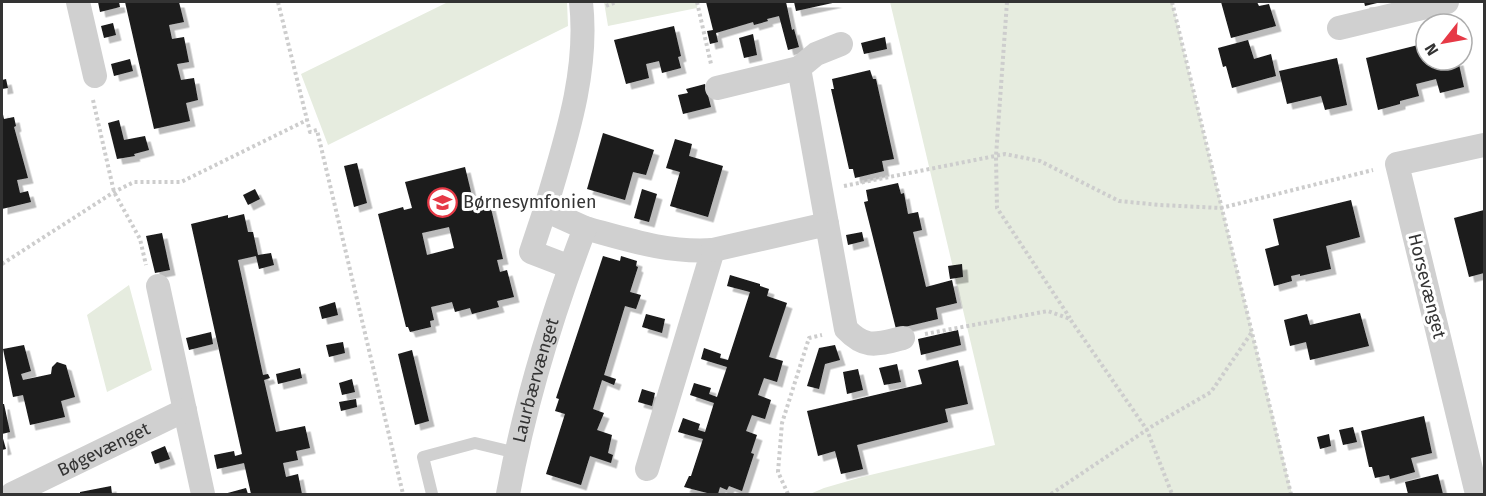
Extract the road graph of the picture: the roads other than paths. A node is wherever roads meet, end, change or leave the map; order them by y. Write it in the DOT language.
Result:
graph roads {
  1 [pos="78,2"];
  2 [pos="581,2"];
  3 [pos="1447,2"];
  4 [pos="1339,28"];
  5 [pos="841,45"];
  6 [pos="799,68"];
  7 [pos="95,76"];
  8 [pos="717,88"];
  9 [pos="1485,145"];
  10 [pos="545,210"];
  11 [pos="827,224"];
  12 [pos="585,228"];
  13 [pos="713,250"];
  14 [pos="570,267"];
  15 [pos="158,286"];
  16 [pos="903,338"];
  17 [pos="185,410"];
  18 [pos="517,453"];
  19 [pos="647,470"];
  20 [pos="20,493"];
  21 [pos="203,495"];
  22 [pos="432,495"];
  23 [pos="508,495"];
  24 [pos="1477,495"];
  1 -- 7 [label="street"];
  2 -- 10 [label="street"];
  3 -- 4 [label="street"];
  5 -- 6 [label="street"];
  6 -- 8 [label="street"];
  6 -- 11 [label="street"];
  9 -- 24 [label="street, Horsevænget"];
  10 -- 12 [label="street"];
  10 -- 14 [label="street"];
  11 -- 13 [label="street"];
  11 -- 16 [label="street"];
  12 -- 13 [label="street"];
  12 -- 14 [label="street, Laurbærvænget"];
  13 -- 19 [label="street"];
  14 -- 18 [label="street, Laurbærvænget"];
  15 -- 17 [label="street"];
  17 -- 20 [label="street, Bøgevænget"];
  17 -- 21 [label="street"];
  18 -- 22 [label="lane"];
  18 -- 23 [label="street, Laurbærvænget"];
}
